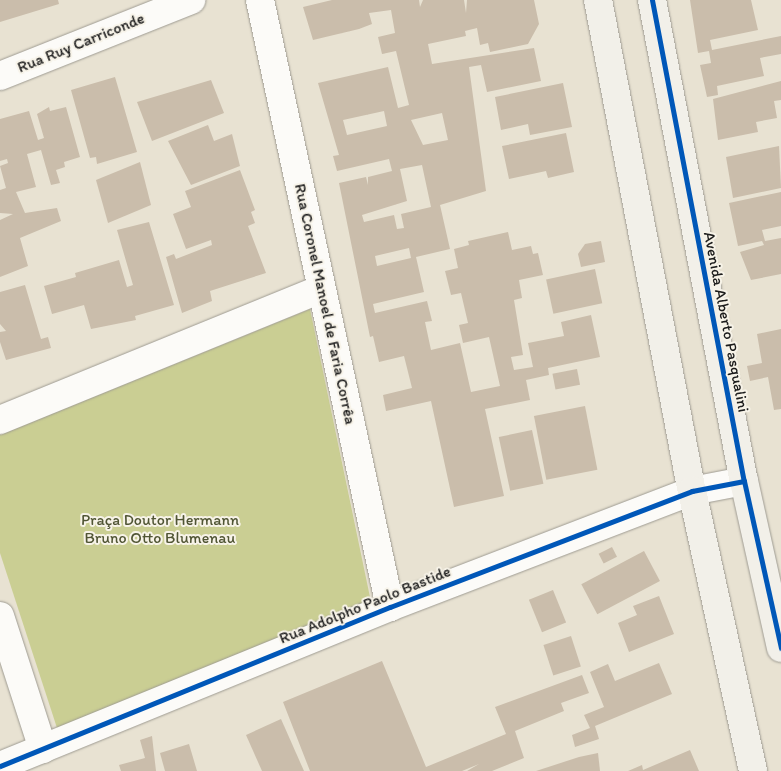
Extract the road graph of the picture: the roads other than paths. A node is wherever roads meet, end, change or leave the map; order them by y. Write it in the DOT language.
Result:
graph roads {
  1 [pos="191,0"];
  2 [pos="260,0"];
  3 [pos="598,0"];
  4 [pos="652,0"];
  5 [pos="0,76"];
  6 [pos="322,289"];
  7 [pos="0,420"];
  8 [pos="744,481"];
  9 [pos="692,491"];
  10 [pos="390,607"];
  11 [pos="0,616"];
  12 [pos="781,648"];
  13 [pos="43,749"];
  14 [pos="0,766"];
  15 [pos="753,771"];
  1 -- 5 [label="street, Rua Ruy Carriconde"];
  2 -- 6 [label="street, Rua Coronel Manoel de Faria Corrêa"];
  3 -- 9 [label="main road"];
  4 -- 8 [label="main road, Avenida Alberto Pasqualini"];
  6 -- 7 [label="street"];
  6 -- 10 [label="street, Rua Coronel Manoel de Faria Corrêa"];
  8 -- 9 [label="street, Rua Adolpho Paolo Bastide"];
  8 -- 12 [label="main road, Avenida Alberto Pasqualini"];
  9 -- 10 [label="street, Rua Adolpho Paolo Bastide"];
  9 -- 15 [label="main road"];
  10 -- 13 [label="street, Rua Adolpho Paolo Bastide"];
  11 -- 13 [label="street"];
  13 -- 14 [label="street, Rua Adolpho Paolo Bastide"];
}
